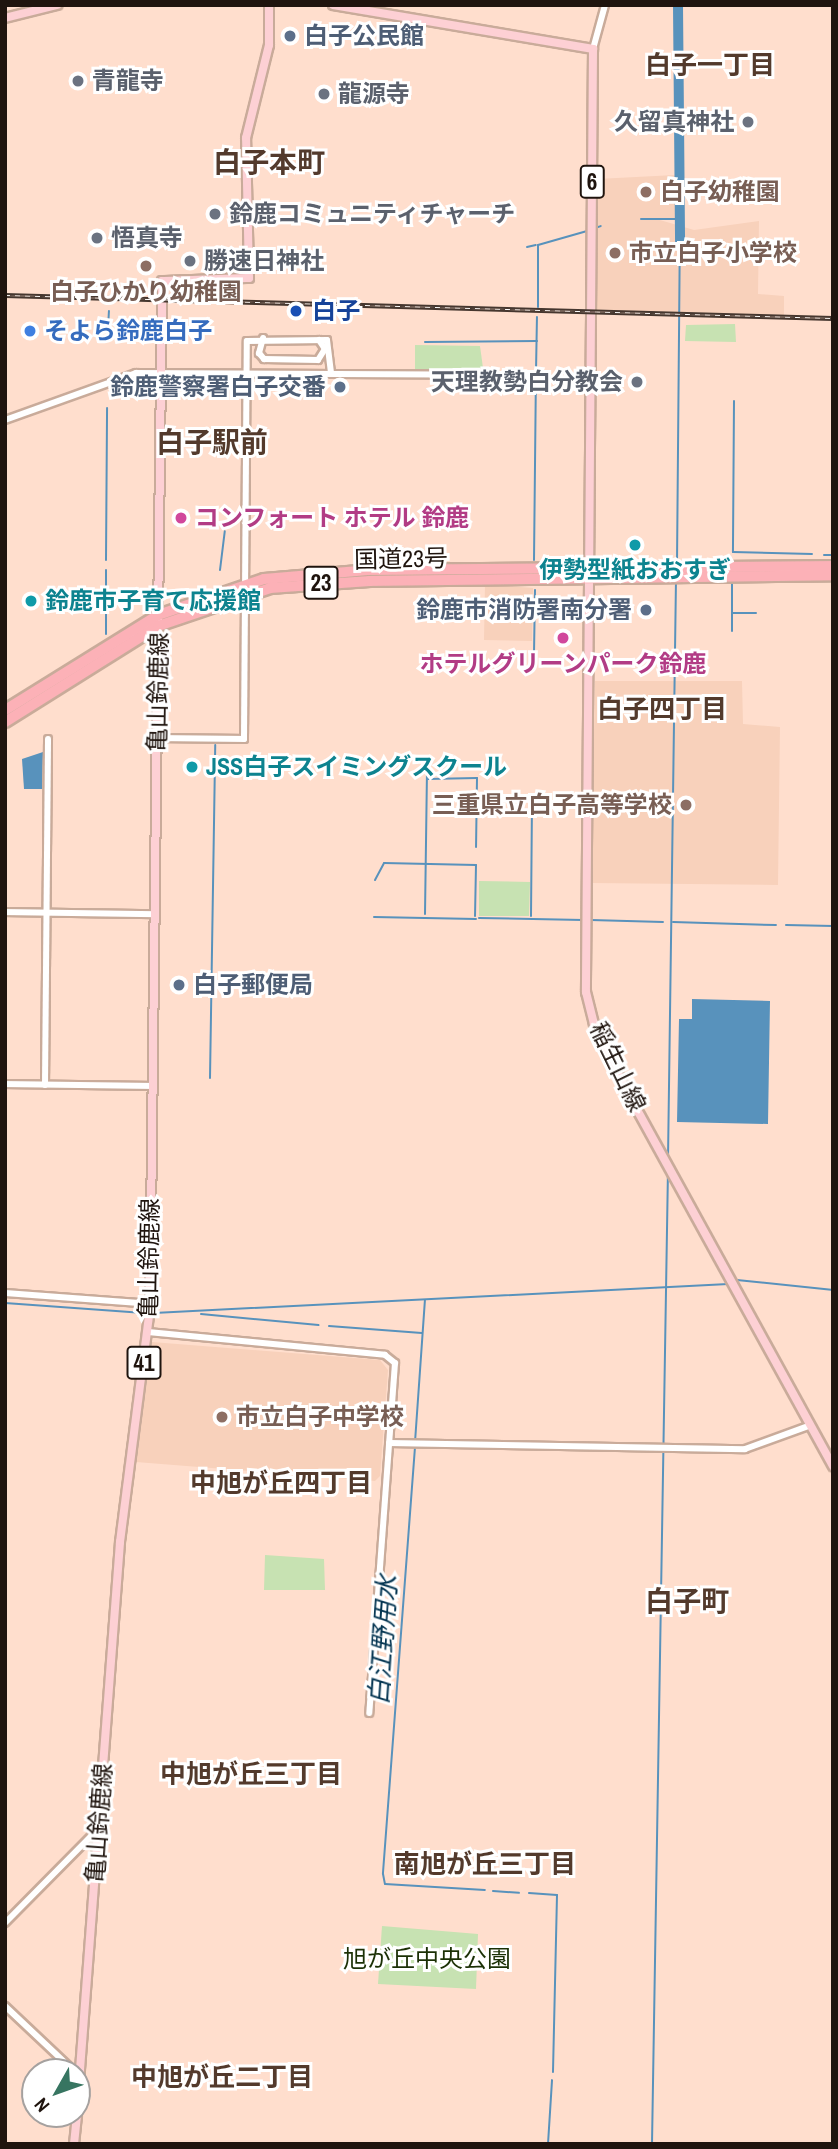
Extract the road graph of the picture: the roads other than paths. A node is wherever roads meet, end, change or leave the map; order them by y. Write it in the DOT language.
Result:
graph roads {
  1 [pos="57,5"];
  2 [pos="269,5"];
  3 [pos="333,5"];
  4 [pos="605,5"];
  5 [pos="5,19"];
  6 [pos="593,49"];
  7 [pos="263,338"];
  8 [pos="319,340"];
  9 [pos="246,371"];
  10 [pos="160,372"];
  11 [pos="331,373"];
  12 [pos="485,375"];
  13 [pos="5,421"];
  14 [pos="833,566"];
  15 [pos="675,573"];
  16 [pos="588,574"];
  17 [pos="833,575"];
  18 [pos="244,589"];
  19 [pos="158,615"];
  20 [pos="158,626"];
  21 [pos="5,710"];
  22 [pos="5,722"];
  23 [pos="157,738"];
  24 [pos="48,739"];
  25 [pos="5,912"];
  26 [pos="47,912"];
  27 [pos="155,914"];
  28 [pos="5,1084"];
  29 [pos="45,1085"];
  30 [pos="153,1086"];
  31 [pos="5,1293"];
  32 [pos="150,1304"];
  33 [pos="148,1332"];
  34 [pos="811,1425"];
  35 [pos="389,1443"];
  36 [pos="833,1466"];
  37 [pos="369,1713"];
  38 [pos="99,1828"];
  39 [pos="5,1923"];
  40 [pos="5,2006"];
  41 [pos="60,2058"];
  42 [pos="78,2058"];
  1 -- 5 [label="main road"];
  2 -- 10 [label="main road, 亀山鈴鹿線"];
  3 -- 6 [label="main road"];
  4 -- 6 [label="street"];
  6 -- 16 [label="main road, 6"];
  7 -- 8 [label="street"];
  7 -- 8 [label="street"];
  7 -- 9 [label="street"];
  8 -- 11 [label="street"];
  9 -- 10 [label="street"];
  9 -- 11 [label="street"];
  9 -- 18 [label="street"];
  10 -- 13 [label="street"];
  10 -- 19 [label="main road, 亀山鈴鹿線"];
  11 -- 12 [label="street"];
  14 -- 15 [label="highway, 国道23号 / 23"];
  15 -- 16 [label="highway, 国道23号 / 23"];
  15 -- 17 [label="highway, 国道23号 / 23"];
  16 -- 18 [label="highway, 国道23号 / 23"];
  16 -- 34 [label="main road, 稲生山線"];
  18 -- 19 [label="highway, 国道23号 / 23"];
  18 -- 20 [label="highway, 国道23号 / 23"];
  18 -- 23 [label="street"];
  19 -- 20 [label="main road, 亀山鈴鹿線 / 41"];
  19 -- 21 [label="highway, 国道23号 / 23"];
  20 -- 22 [label="highway, 国道23号 / 23"];
  20 -- 23 [label="main road, 亀山鈴鹿線 / 41"];
  23 -- 27 [label="main road, 亀山鈴鹿線 / 41"];
  24 -- 26 [label="street"];
  25 -- 26 [label="street"];
  26 -- 27 [label="street"];
  26 -- 29 [label="street"];
  27 -- 30 [label="main road, 亀山鈴鹿線 / 41"];
  28 -- 29 [label="street"];
  29 -- 30 [label="street"];
  30 -- 32 [label="main road, 亀山鈴鹿線 / 41"];
  31 -- 32 [label="street"];
  32 -- 33 [label="main road, 亀山鈴鹿線 / 41"];
  33 -- 35 [label="street"];
  33 -- 38 [label="main road, 亀山鈴鹿線 / 41"];
  34 -- 35 [label="street"];
  34 -- 36 [label="main road, 稲生山線"];
  35 -- 37 [label="street"];
  38 -- 39 [label="street"];
  38 -- 42 [label="main road, 亀山鈴鹿線 / 41"];
  40 -- 41 [label="street"];
}
